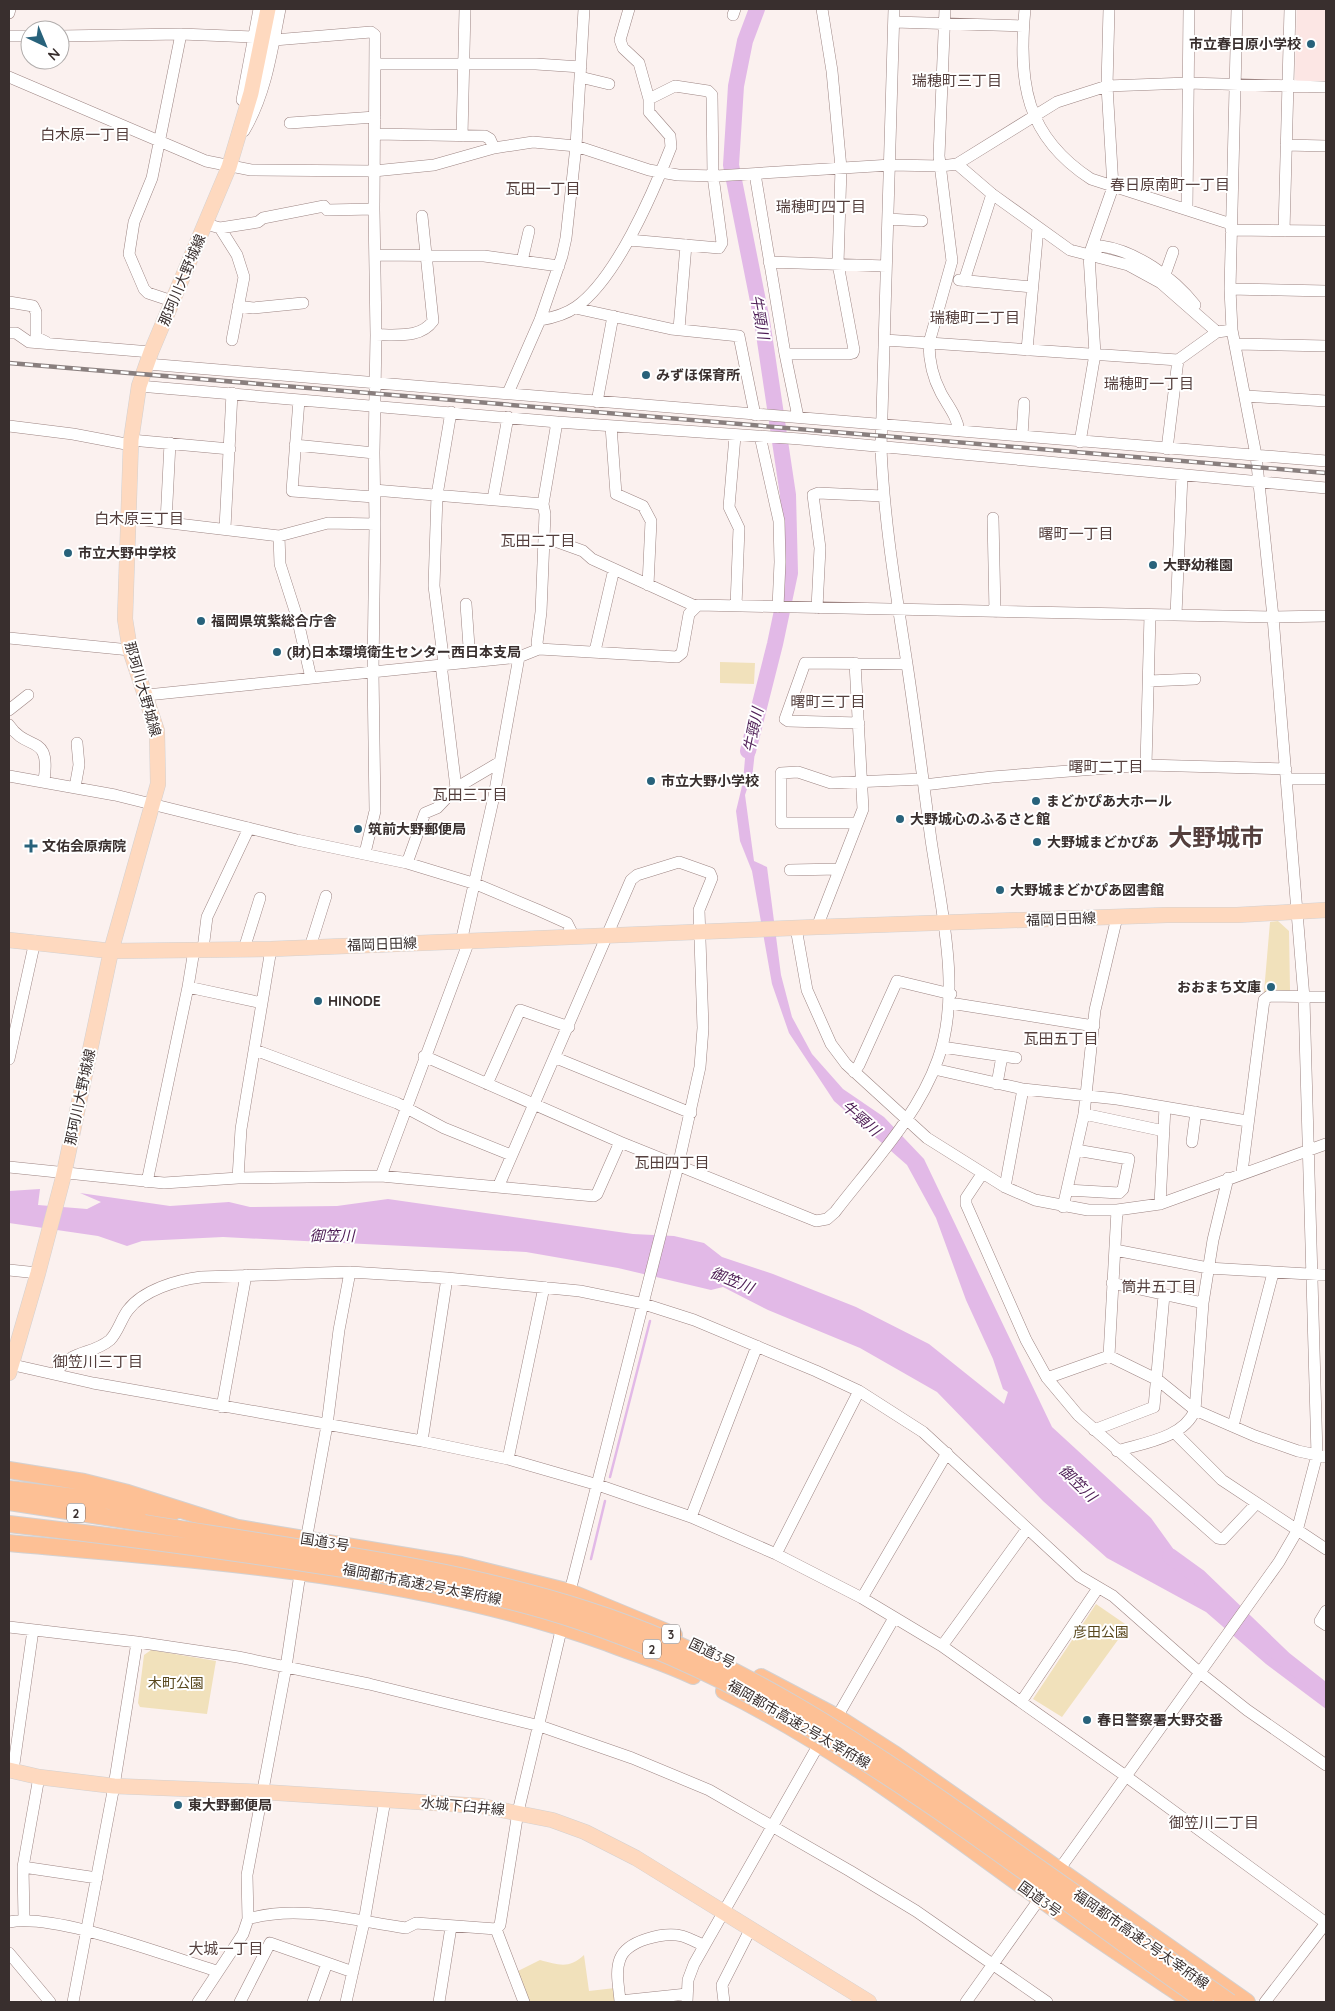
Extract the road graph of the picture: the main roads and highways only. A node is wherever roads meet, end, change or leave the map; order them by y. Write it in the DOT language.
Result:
graph roads {
  1 [pos="268,9"];
  2 [pos="1326,910"];
  3 [pos="9,940"];
  4 [pos="111,950"];
  5 [pos="10,1368"];
  6 [pos="9,1470"];
  7 [pos="9,1489"];
  8 [pos="9,1502"];
  9 [pos="9,1508"];
  10 [pos="144,1523"];
  11 [pos="9,1524"];
  12 [pos="238,1528"];
  13 [pos="9,1543"];
  14 [pos="11,1770"];
  15 [pos="868,2002"];
  16 [pos="1192,2002"];
  17 [pos="1205,2002"];
  18 [pos="1230,2002"];
  19 [pos="1247,2002"];
  1 -- 4 [label="main road, 那珂川大野城線"];
  2 -- 4 [label="main road, 福岡日田線"];
  3 -- 4 [label="main road, 福岡日田線"];
  4 -- 5 [label="main road, 那珂川大野城線"];
  6 -- 12 [label="highway, 国道3号 / 3"];
  7 -- 12 [label="highway"];
  8 -- 10 [label="highway, 2"];
  9 -- 10 [label="highway"];
  10 -- 18 [label="highway, 福岡都市高速2号太宰府線 / 2, bridge"];
  11 -- 17 [label="highway, 福岡都市高速2号太宰府線 / 2, bridge"];
  12 -- 19 [label="highway, 国道3号 / 3"];
  13 -- 16 [label="highway, 国道3号 / 3"];
  14 -- 15 [label="main road, 水城下臼井線"];
}
